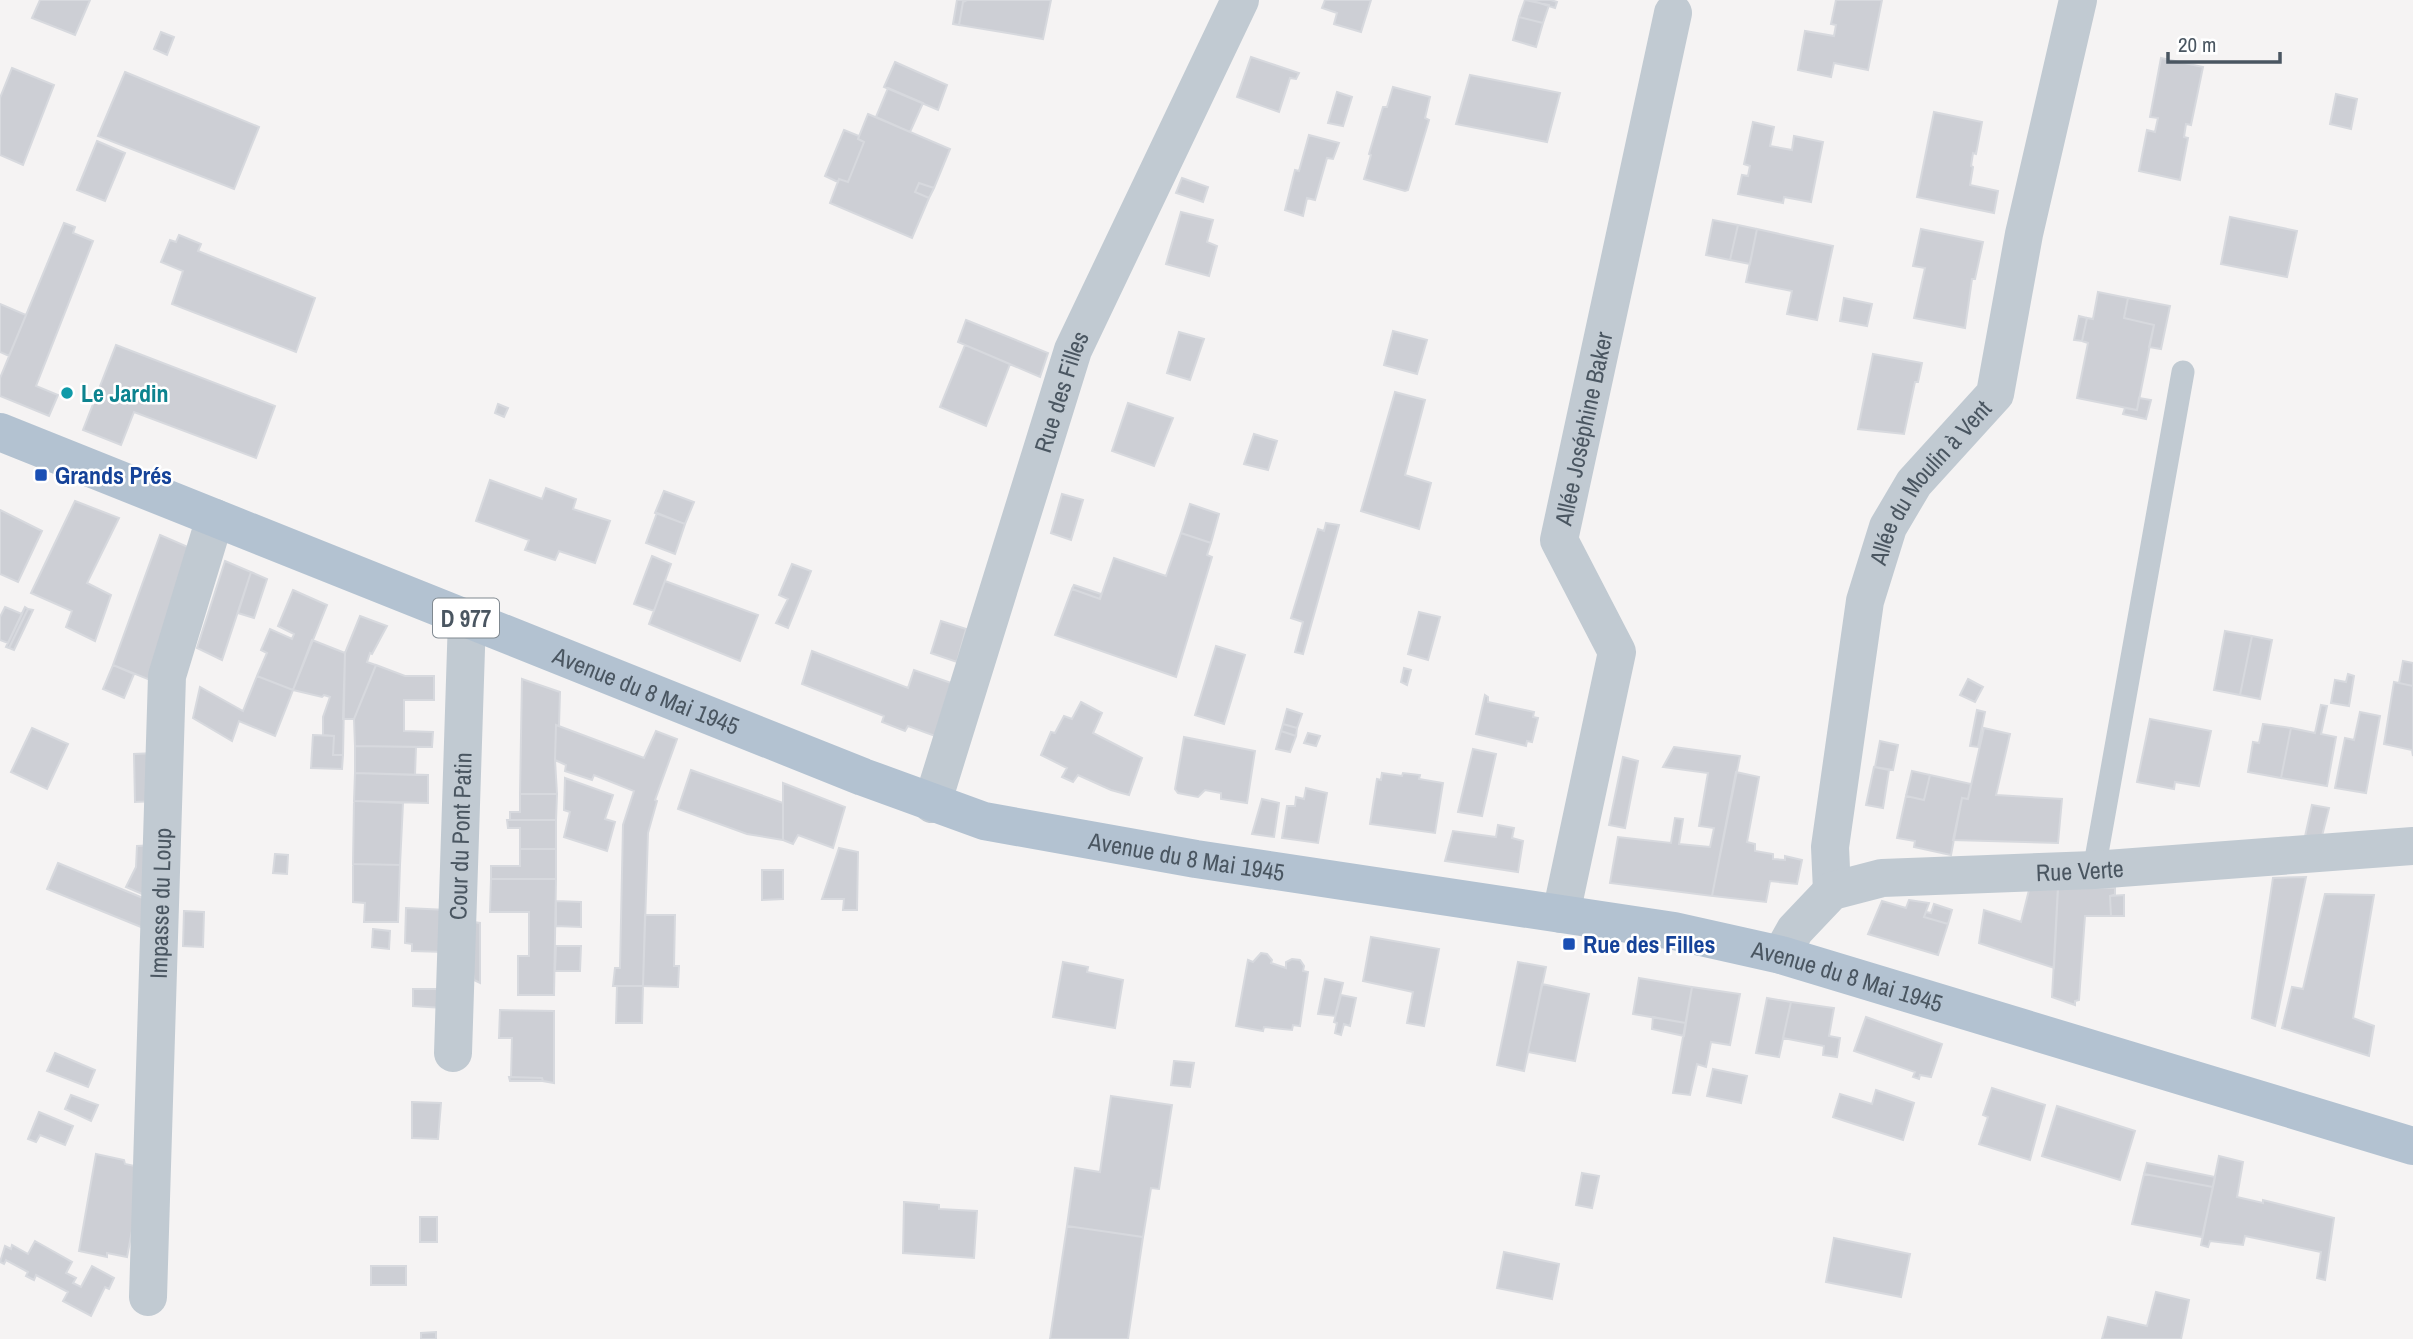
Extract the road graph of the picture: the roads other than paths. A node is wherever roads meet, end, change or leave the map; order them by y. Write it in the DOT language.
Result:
graph roads {
  1 [pos="1240,0"];
  2 [pos="2078,0"];
  3 [pos="1673,13"];
  4 [pos="2183,372"];
  5 [pos="0,432"];
  6 [pos="215,518"];
  7 [pos="467,618"];
  8 [pos="932,804"];
  9 [pos="2413,846"];
  10 [pos="2094,870"];
  11 [pos="1832,891"];
  12 [pos="1560,914"];
  13 [pos="1781,955"];
  14 [pos="453,1054"];
  15 [pos="2413,1146"];
  16 [pos="148,1297"];
  1 -- 8 [label="street, Rue des Filles"];
  2 -- 11 [label="street, Allée du Moulin à Vent"];
  3 -- 12 [label="street, Allée Joséphine Baker"];
  4 -- 10 [label="lane"];
  5 -- 6 [label="main road, Avenue du 8 Mai 1945 / D 977"];
  6 -- 7 [label="main road, Avenue du 8 Mai 1945 / D 977"];
  6 -- 16 [label="street, Impasse du Loup"];
  7 -- 8 [label="main road, Avenue du 8 Mai 1945 / D 977"];
  7 -- 14 [label="street, Cour du Pont Patin"];
  8 -- 12 [label="main road, Avenue du 8 Mai 1945 / D 977"];
  9 -- 10 [label="street, Rue Verte"];
  10 -- 11 [label="street, Rue Verte"];
  11 -- 13 [label="street"];
  12 -- 13 [label="main road, Avenue du 8 Mai 1945 / D 977"];
  13 -- 15 [label="main road, Avenue du 8 Mai 1945 / D 977"];
}
